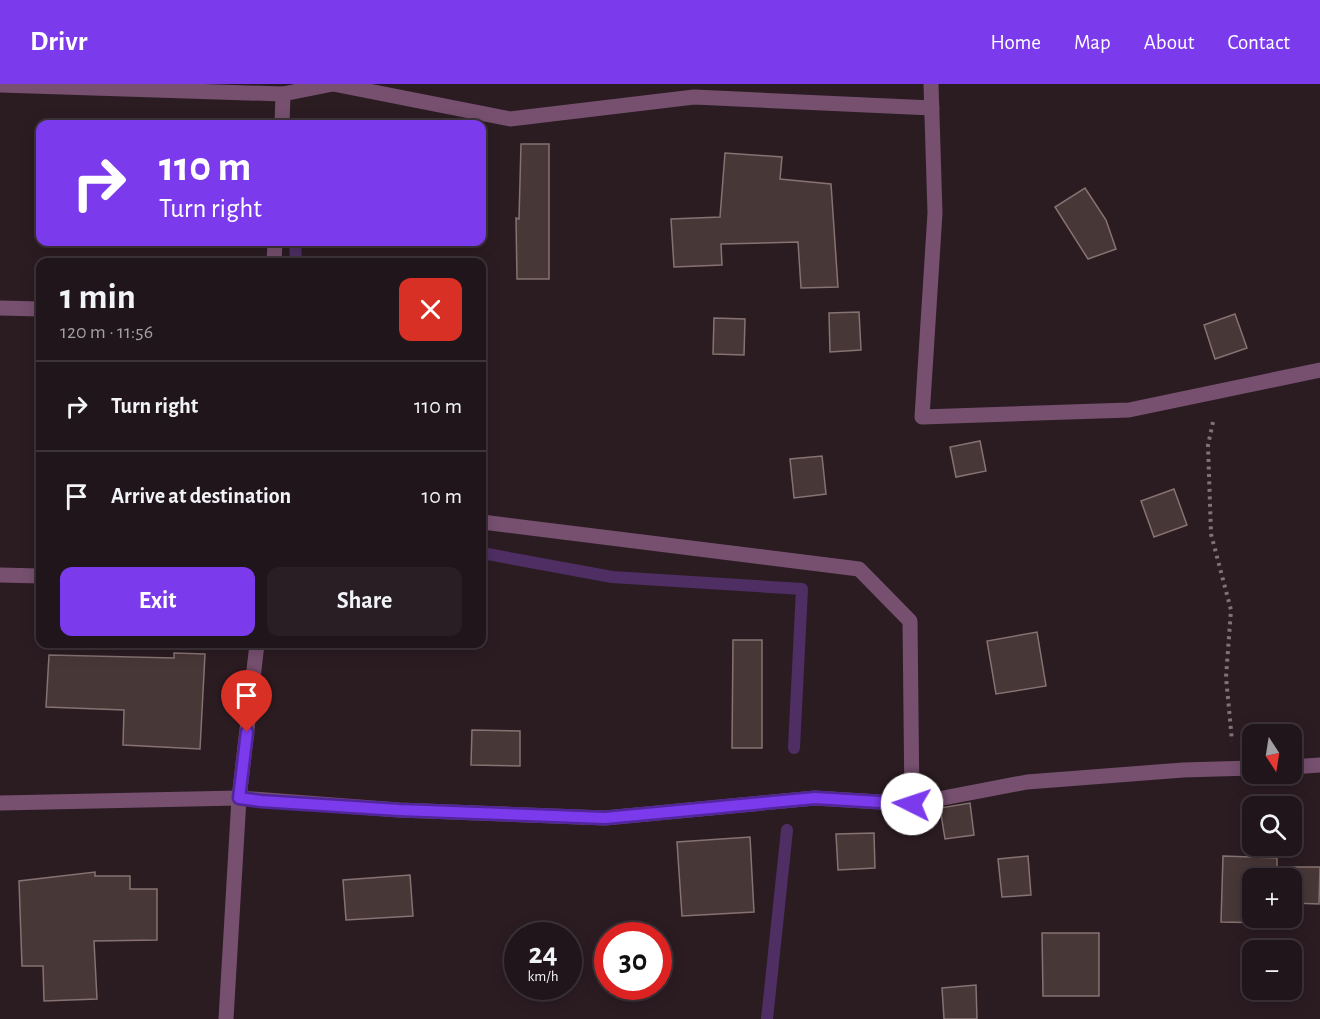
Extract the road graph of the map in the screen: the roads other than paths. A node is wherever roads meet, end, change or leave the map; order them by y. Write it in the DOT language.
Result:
graph roads {
  1 [pos="333,84"];
  2 [pos="931,84"];
  3 [pos="0,85"];
  4 [pos="283,94"];
  5 [pos="932,108"];
  6 [pos="282,120"];
  7 [pos="0,308"];
  8 [pos="36,309"];
  9 [pos="1320,370"];
  10 [pos="486,522"];
  11 [pos="0,575"];
  12 [pos="36,576"];
  13 [pos="257,648"];
  14 [pos="1320,765"];
  15 [pos="1302,766"];
  16 [pos="1242,768"];
  17 [pos="239,798"];
  18 [pos="0,803"];
  19 [pos="912,804"];
  20 [pos="226,1019"];
  1 -- 4 [label="street"];
  1 -- 5 [label="street"];
  2 -- 5 [label="street"];
  3 -- 4 [label="street"];
  4 -- 6 [label="street"];
  5 -- 9 [label="street"];
  7 -- 8 [label="street"];
  10 -- 19 [label="street"];
  11 -- 12 [label="street"];
  13 -- 17 [label="street"];
  14 -- 15 [label="street"];
  16 -- 19 [label="street"];
  17 -- 18 [label="street"];
  17 -- 19 [label="street"];
  17 -- 20 [label="street"];
}
